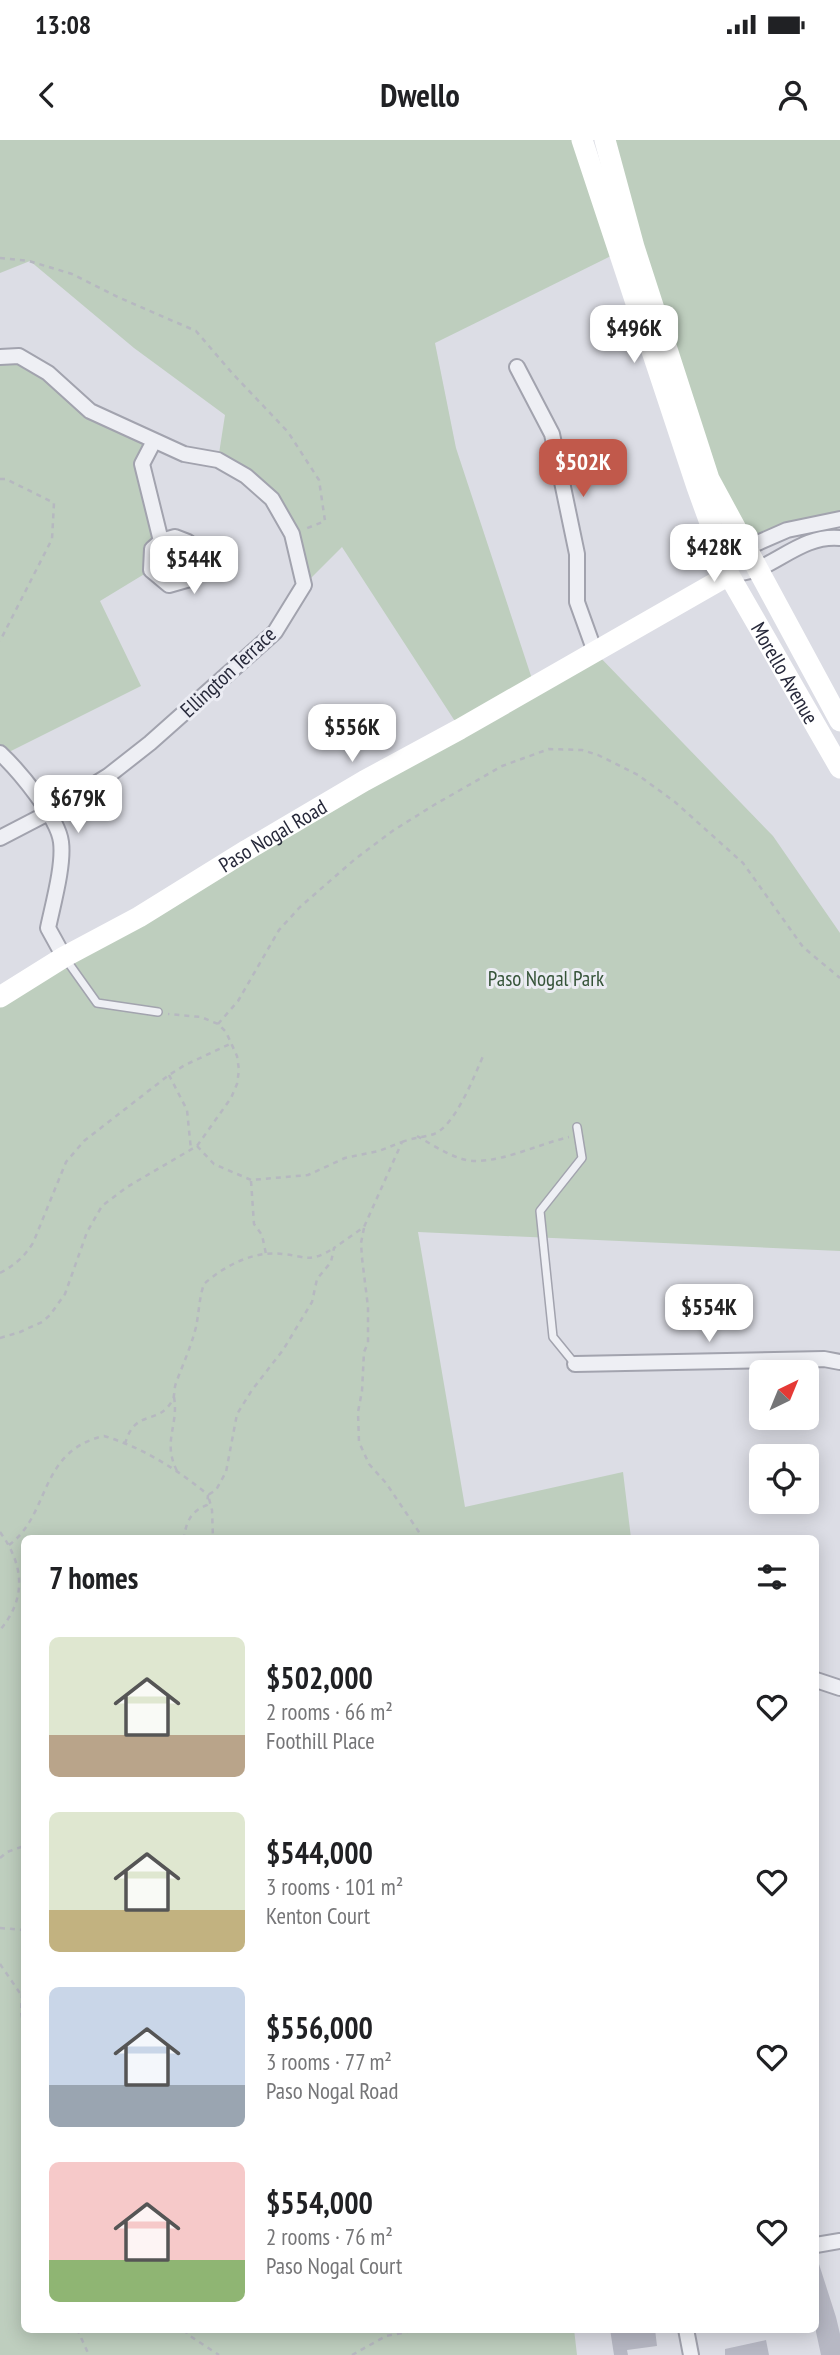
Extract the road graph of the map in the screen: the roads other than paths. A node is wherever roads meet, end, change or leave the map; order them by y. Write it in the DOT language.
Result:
graph roads {
  1 [pos="582,140"];
  2 [pos="605,140"];
  3 [pos="0,357"];
  4 [pos="517,367"];
  5 [pos="154,441"];
  6 [pos="840,519"];
  7 [pos="840,538"];
  8 [pos="160,541"];
  9 [pos="746,548"];
  10 [pos="759,569"];
  11 [pos="729,575"];
  12 [pos="595,652"];
  13 [pos="840,721"];
  14 [pos="0,753"];
  15 [pos="840,768"];
  16 [pos="50,812"];
  17 [pos="0,838"];
  18 [pos="64,957"];
  19 [pos="0,998"];
  20 [pos="158,1012"];
  21 [pos="578,1131"];
  22 [pos="840,1362"];
  23 [pos="575,1364"];
  24 [pos="819,1681"];
  25 [pos="840,1688"];
  26 [pos="840,2241"];
  27 [pos="819,2244"];
  28 [pos="687,2333"];
  29 [pos="691,2355"];
  1 -- 11 [label="street, Morello Avenue"];
  2 -- 9 [label="street, Morello Avenue"];
  3 -- 5 [label="street, Ellington Terrace"];
  4 -- 12 [label="street"];
  5 -- 8 [label="street"];
  5 -- 16 [label="street, Ellington Terrace"];
  6 -- 9 [label="street"];
  7 -- 10 [label="street"];
  9 -- 10 [label="street, Morello Avenue"];
  9 -- 11 [label="street"];
  10 -- 11 [label="street"];
  10 -- 13 [label="street, Morello Avenue"];
  11 -- 12 [label="street, Paso Nogal Road"];
  11 -- 15 [label="street, Morello Avenue"];
  12 -- 18 [label="street, Paso Nogal Road"];
  14 -- 16 [label="street"];
  16 -- 17 [label="street, Ellington Terrace"];
  16 -- 18 [label="street"];
  18 -- 19 [label="street, Paso Nogal Road"];
  18 -- 20 [label="lane"];
  21 -- 23 [label="lane"];
  22 -- 23 [label="street"];
  24 -- 25 [label="street"];
  26 -- 27 [label="street"];
  28 -- 29 [label="street"];
}
